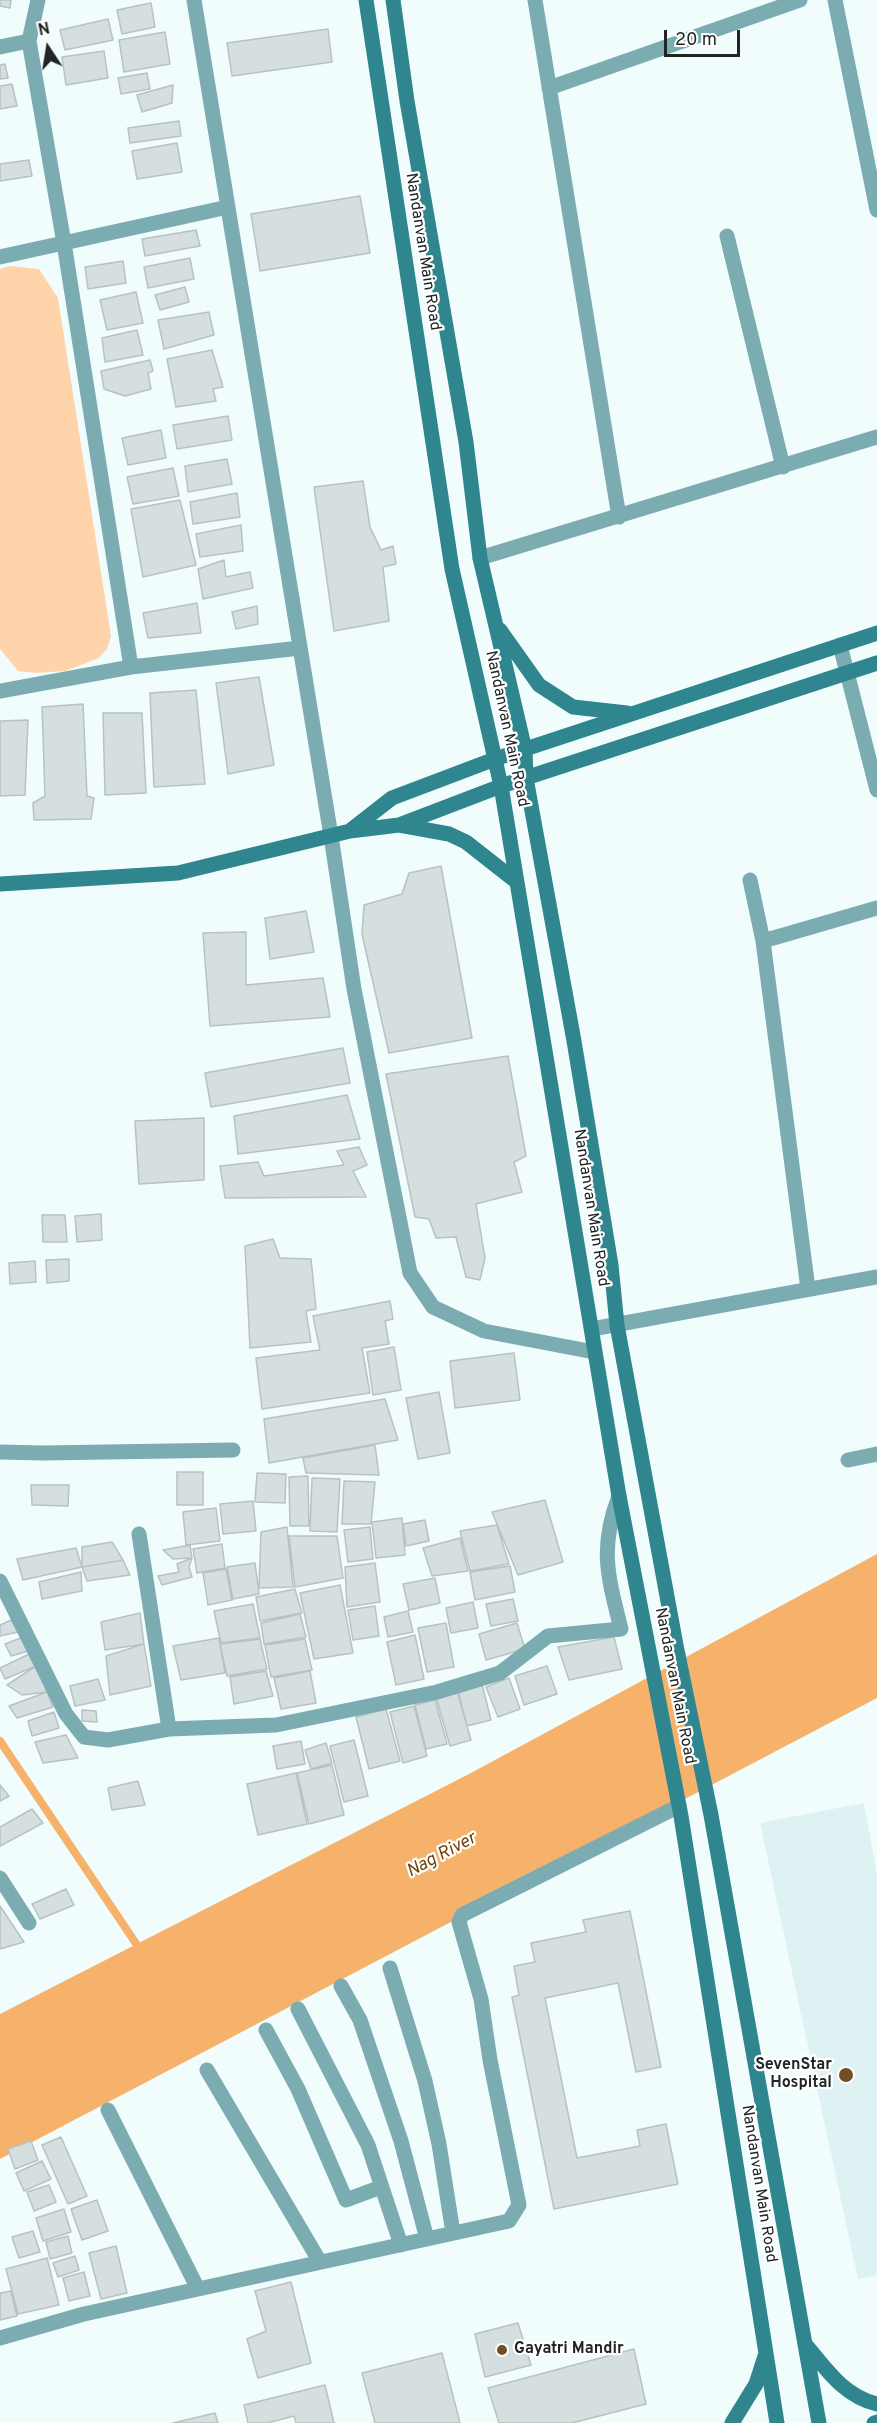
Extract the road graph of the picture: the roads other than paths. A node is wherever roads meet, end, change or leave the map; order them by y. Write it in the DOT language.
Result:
graph roads {
  1 [pos="38,0"];
  2 [pos="194,0"];
  3 [pos="366,0"];
  4 [pos="393,0"];
  5 [pos="534,0"];
  6 [pos="800,0"];
  7 [pos="835,0"];
  8 [pos="29,41"];
  9 [pos="0,47"];
  10 [pos="549,88"];
  11 [pos="228,207"];
  12 [pos="877,210"];
  13 [pos="728,236"];
  14 [pos="64,243"];
  15 [pos="0,257"];
  16 [pos="877,438"];
  17 [pos="783,467"];
  18 [pos="619,517"];
  19 [pos="480,558"];
  20 [pos="495,622"];
  21 [pos="877,633"];
  22 [pos="840,645"];
  23 [pos="300,648"];
  24 [pos="877,663"];
  25 [pos="131,667"];
  26 [pos="848,673"];
  27 [pos="0,691"];
  28 [pos="633,714"];
  29 [pos="525,750"];
  30 [pos="495,759"];
  31 [pos="526,778"];
  32 [pos="501,786"];
  33 [pos="877,790"];
  34 [pos="399,825"];
  35 [pos="350,831"];
  36 [pos="332,836"];
  37 [pos="750,880"];
  38 [pos="518,882"];
  39 [pos="0,884"];
  40 [pos="877,908"];
  41 [pos="763,941"];
  42 [pos="877,1277"];
  43 [pos="808,1289"];
  44 [pos="617,1325"];
  45 [pos="592,1329"];
  46 [pos="594,1352"];
  47 [pos="233,1450"];
  48 [pos="0,1452"];
  49 [pos="877,1454"];
  50 [pos="848,1460"];
  51 [pos="619,1496"];
  52 [pos="139,1534"];
  53 [pos="0,1581"];
  54 [pos="169,1729"];
  55 [pos="680,1811"];
  56 [pos="0,1878"];
  57 [pos="30,1923"];
  58 [pos="390,1968"];
  59 [pos="341,1986"];
  60 [pos="298,2009"];
  61 [pos="266,2030"];
  62 [pos="207,2070"];
  63 [pos="108,2110"];
  64 [pos="381,2187"];
  65 [pos="453,2233"];
  66 [pos="427,2239"];
  67 [pos="401,2245"];
  68 [pos="320,2262"];
  69 [pos="198,2289"];
  70 [pos="0,2338"];
  71 [pos="804,2343"];
  72 [pos="766,2351"];
  73 [pos="877,2404"];
  74 [pos="732,2423"];
  75 [pos="777,2423"];
  76 [pos="819,2423"];
  1 -- 8 [label="street"];
  2 -- 11 [label="street"];
  3 -- 30 [label="main road, Nandanvan Main Road"];
  4 -- 19 [label="main road"];
  5 -- 10 [label="street"];
  6 -- 10 [label="street"];
  7 -- 12 [label="street"];
  8 -- 9 [label="street"];
  8 -- 14 [label="street"];
  10 -- 18 [label="street"];
  11 -- 14 [label="street"];
  11 -- 23 [label="street"];
  13 -- 17 [label="street"];
  14 -- 15 [label="street"];
  14 -- 25 [label="street"];
  16 -- 17 [label="street"];
  17 -- 18 [label="street"];
  18 -- 19 [label="street"];
  19 -- 20 [label="main road"];
  20 -- 28 [label="main road"];
  20 -- 29 [label="main road"];
  21 -- 22 [label="main road"];
  22 -- 26 [label="street"];
  22 -- 28 [label="main road"];
  23 -- 25 [label="street"];
  23 -- 36 [label="street"];
  24 -- 26 [label="main road"];
  25 -- 27 [label="street"];
  26 -- 31 [label="main road"];
  26 -- 33 [label="street"];
  28 -- 29 [label="main road"];
  29 -- 30 [label="main road"];
  29 -- 31 [label="main road"];
  30 -- 32 [label="main road, Nandanvan Main Road"];
  30 -- 35 [label="main road"];
  31 -- 32 [label="main road"];
  31 -- 44 [label="main road"];
  32 -- 34 [label="main road"];
  32 -- 38 [label="main road, Nandanvan Main Road"];
  34 -- 35 [label="main road"];
  34 -- 38 [label="main road"];
  35 -- 36 [label="main road"];
  36 -- 39 [label="main road"];
  36 -- 46 [label="street"];
  37 -- 41 [label="street"];
  38 -- 45 [label="main road, Nandanvan Main Road"];
  40 -- 41 [label="street"];
  41 -- 43 [label="street"];
  42 -- 43 [label="street"];
  43 -- 44 [label="street"];
  44 -- 45 [label="street"];
  44 -- 71 [label="main road"];
  45 -- 46 [label="main road, Nandanvan Main Road"];
  46 -- 51 [label="main road, Nandanvan Main Road"];
  47 -- 48 [label="street"];
  49 -- 50 [label="street"];
  51 -- 54 [label="street"];
  51 -- 55 [label="main road, Nandanvan Main Road"];
  52 -- 54 [label="street"];
  53 -- 54 [label="street"];
  55 -- 65 [label="street"];
  55 -- 72 [label="main road, Nandanvan Main Road"];
  56 -- 57 [label="street"];
  58 -- 65 [label="street"];
  59 -- 66 [label="street"];
  60 -- 64 [label="street"];
  61 -- 64 [label="street"];
  62 -- 68 [label="street"];
  63 -- 69 [label="street"];
  64 -- 67 [label="street"];
  65 -- 66 [label="street"];
  66 -- 67 [label="street"];
  67 -- 68 [label="street"];
  68 -- 69 [label="street"];
  69 -- 70 [label="street"];
  71 -- 73 [label="main road"];
  71 -- 76 [label="main road"];
  72 -- 74 [label="main road"];
  72 -- 75 [label="main road, Nandanvan Main Road"];
}
